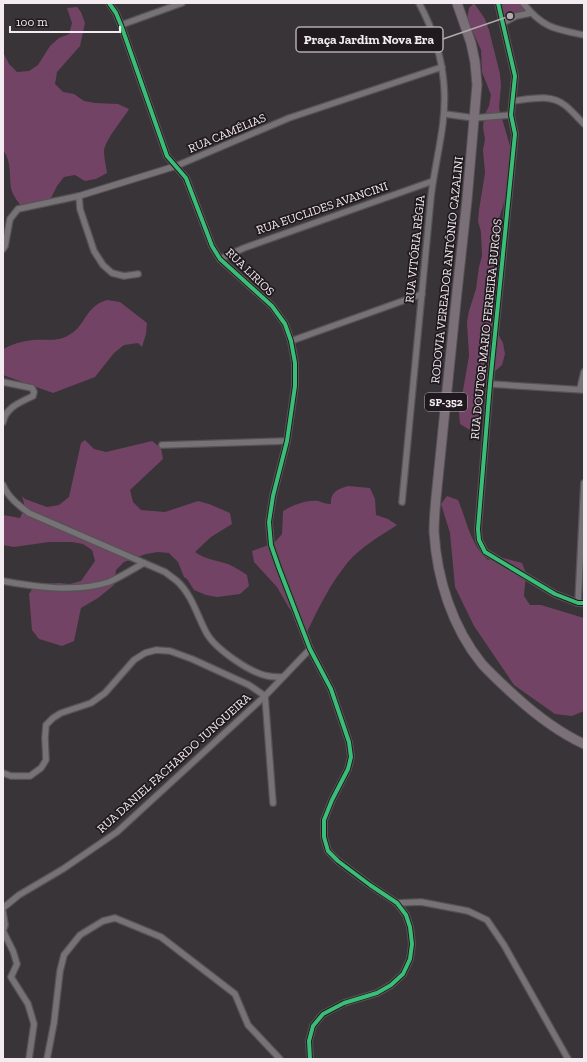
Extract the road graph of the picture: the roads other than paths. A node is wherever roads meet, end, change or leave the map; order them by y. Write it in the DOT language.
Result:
graph roads {
  1 [pos="109,3"];
  2 [pos="182,3"];
  3 [pos="419,3"];
  4 [pos="457,3"];
  5 [pos="498,3"];
  6 [pos="523,3"];
  7 [pos="531,13"];
  8 [pos="503,24"];
  9 [pos="121,25"];
  10 [pos="584,35"];
  11 [pos="442,67"];
  12 [pos="513,101"];
  13 [pos="445,114"];
  14 [pos="511,115"];
  15 [pos="474,118"];
  16 [pos="584,124"];
  17 [pos="176,166"];
  18 [pos="433,181"];
  19 [pos="79,196"];
  20 [pos="3,249"];
  21 [pos="220,259"];
  22 [pos="138,274"];
  23 [pos="422,294"];
  24 [pos="291,341"];
  25 [pos="584,372"];
  26 [pos="3,382"];
  27 [pos="490,384"];
  28 [pos="582,389"];
  29 [pos="3,422"];
  30 [pos="287,441"];
  31 [pos="162,445"];
  32 [pos="584,483"];
  33 [pos="3,485"];
  34 [pos="402,502"];
  35 [pos="144,563"];
  36 [pos="3,581"];
  37 [pos="581,603"];
  38 [pos="310,649"];
  39 [pos="283,677"];
  40 [pos="265,696"];
  41 [pos="584,744"];
  42 [pos="3,773"];
  43 [pos="273,803"];
  44 [pos="397,903"];
  45 [pos="3,908"];
  46 [pos="3,912"];
  47 [pos="29,1059"];
  48 [pos="47,1059"];
  49 [pos="280,1059"];
  50 [pos="310,1059"];
  51 [pos="568,1059"];
  1 -- 9 [label="street, RUA LIRIOS"];
  2 -- 9 [label="street"];
  3 -- 11 [label="street, RUA VITÓRIA RÉGIA"];
  4 -- 15 [label="main road, RODOVIA VEREADOR ANTÔNIO CAZALINI / SP-352"];
  5 -- 8 [label="street, RUA DOUTOR MARIO FERREIRA BURGOS"];
  6 -- 7 [label="street"];
  7 -- 8 [label="street"];
  7 -- 10 [label="street"];
  8 -- 12 [label="street, RUA DOUTOR MARIO FERREIRA BURGOS"];
  9 -- 17 [label="street, RUA LIRIOS"];
  11 -- 13 [label="street, RUA VITÓRIA RÉGIA"];
  11 -- 17 [label="street, RUA CAMÉLIAS"];
  12 -- 14 [label="street, RUA DOUTOR MARIO FERREIRA BURGOS"];
  12 -- 16 [label="street"];
  13 -- 15 [label="street"];
  13 -- 18 [label="street, RUA VITÓRIA RÉGIA"];
  14 -- 15 [label="street"];
  14 -- 27 [label="street, RUA DOUTOR MARIO FERREIRA BURGOS"];
  15 -- 41 [label="main road, RODOVIA VEREADOR ANTÔNIO CAZALINI / SP-352"];
  17 -- 19 [label="street, RUA CAMÉLIAS"];
  17 -- 21 [label="street, RUA LIRIOS"];
  18 -- 21 [label="street, RUA EUCLIDES AVANCINI"];
  18 -- 23 [label="street, RUA VITÓRIA RÉGIA"];
  19 -- 20 [label="street, RUA CAMÉLIAS"];
  19 -- 22 [label="street"];
  21 -- 24 [label="street, RUA LIRIOS"];
  23 -- 24 [label="street"];
  23 -- 34 [label="street, RUA VITÓRIA RÉGIA"];
  24 -- 30 [label="street, RUA LIRIOS"];
  25 -- 28 [label="street"];
  26 -- 29 [label="street"];
  27 -- 28 [label="street"];
  27 -- 37 [label="street, RUA DOUTOR MARIO FERREIRA BURGOS"];
  30 -- 31 [label="street"];
  30 -- 38 [label="street, RUA LIRIOS"];
  32 -- 37 [label="street"];
  33 -- 35 [label="street"];
  35 -- 36 [label="street"];
  35 -- 39 [label="street"];
  38 -- 39 [label="street, RUA DANIEL FACHARDO JUNQUEIRA"];
  38 -- 44 [label="street, RUA LIRIOS"];
  39 -- 40 [label="street, RUA DANIEL FACHARDO JUNQUEIRA"];
  40 -- 42 [label="street"];
  40 -- 43 [label="street"];
  40 -- 45 [label="street, RUA DANIEL FACHARDO JUNQUEIRA"];
  44 -- 50 [label="street"];
  44 -- 51 [label="street"];
  46 -- 47 [label="street"];
  48 -- 49 [label="street"];
}
